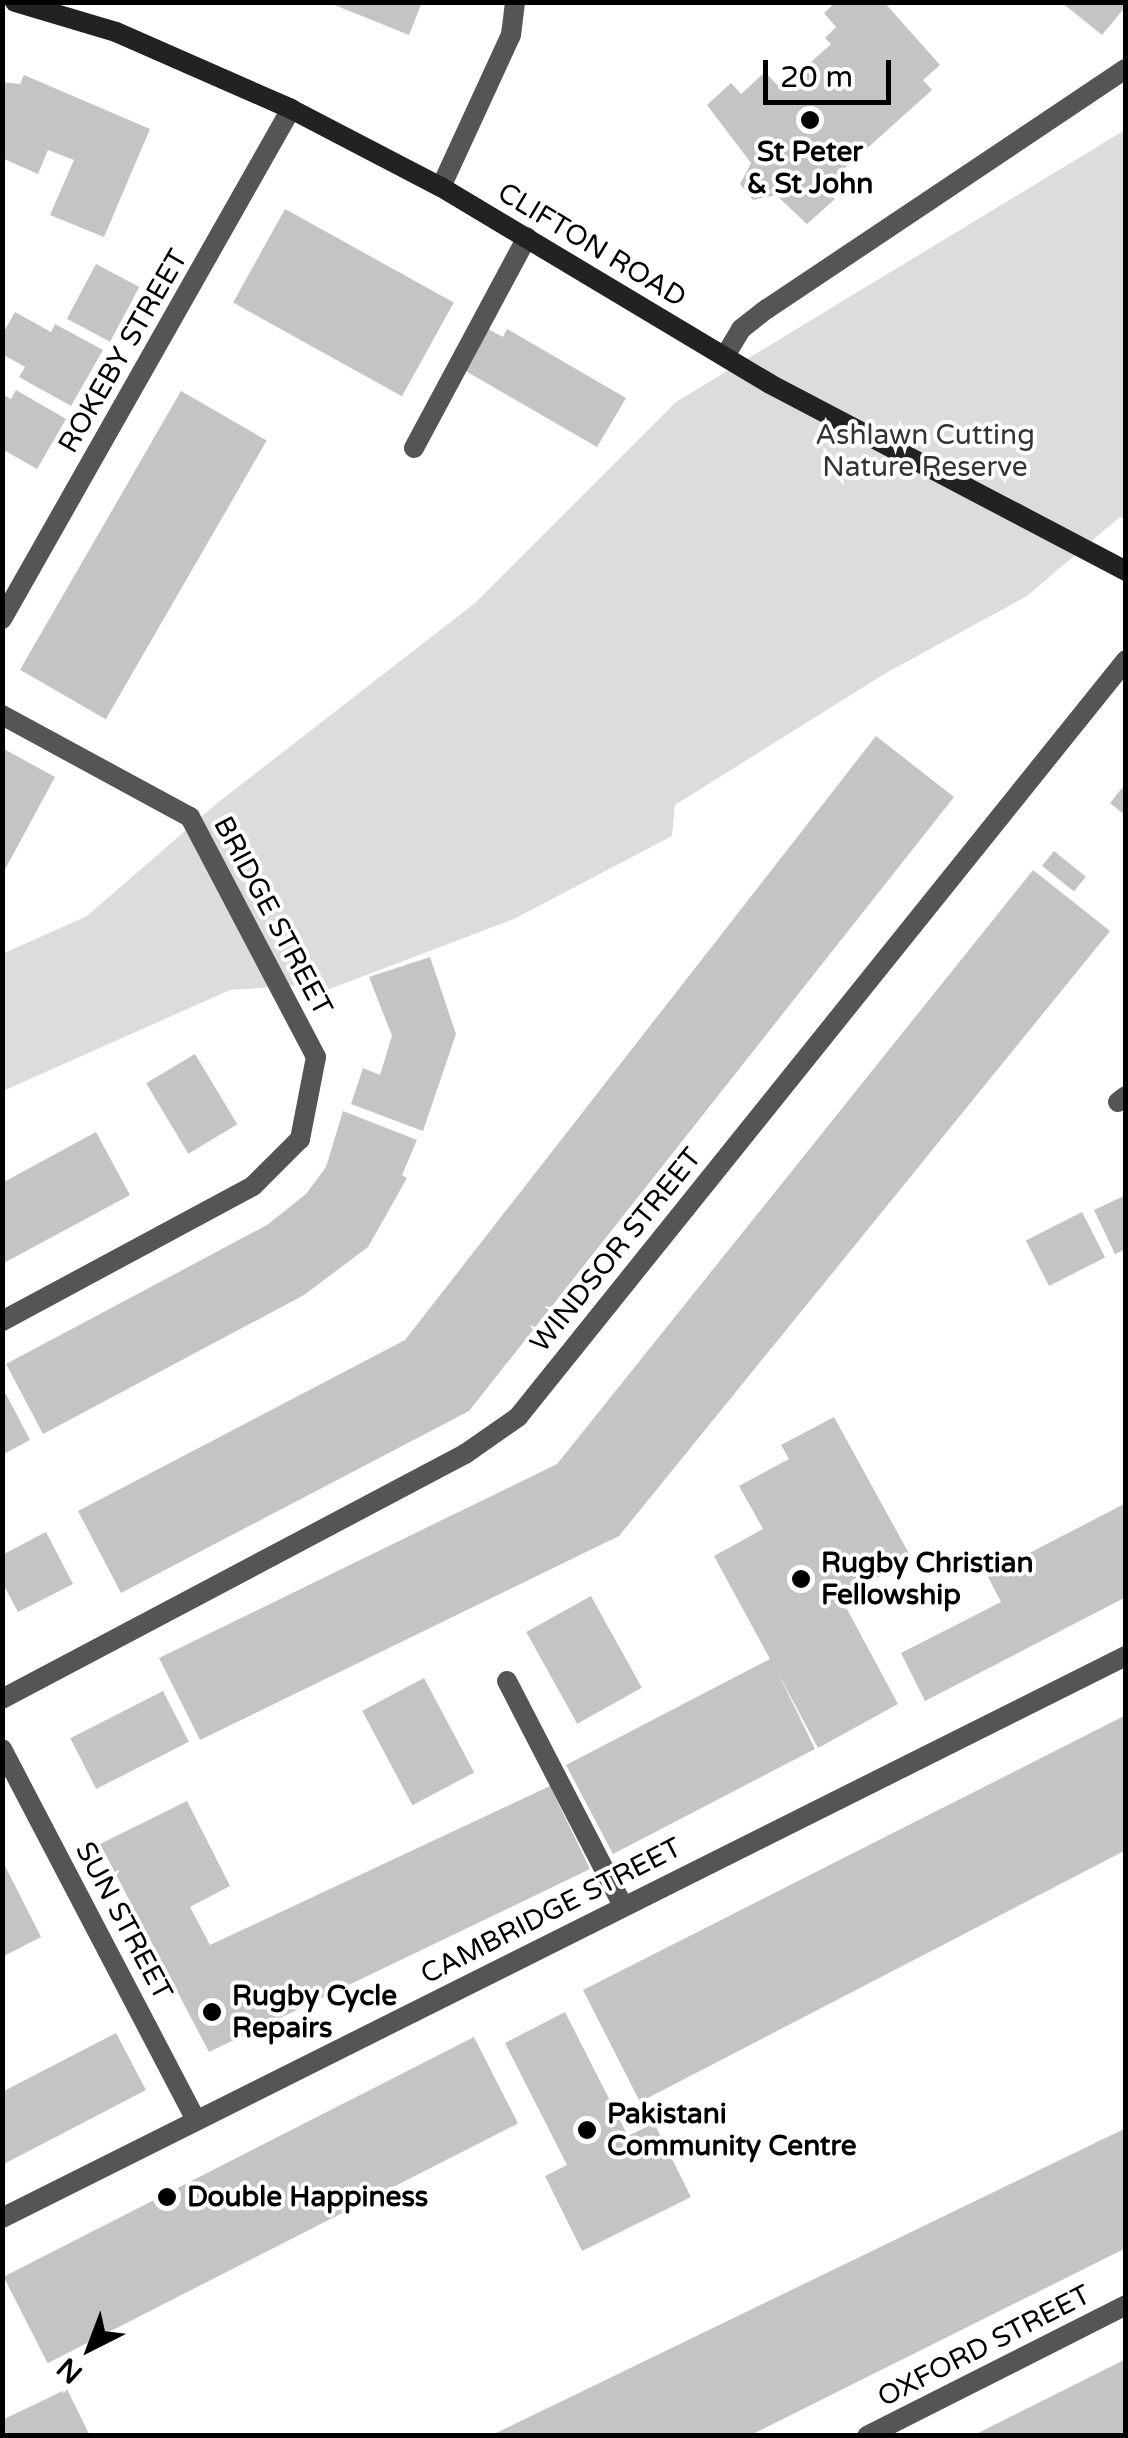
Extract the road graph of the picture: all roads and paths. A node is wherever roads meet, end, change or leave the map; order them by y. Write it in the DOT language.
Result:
graph roads {
  1 [pos="15,2"];
  2 [pos="515,2"];
  3 [pos="1126,68"];
  4 [pos="291,109"];
  5 [pos="441,187"];
  6 [pos="527,237"];
  7 [pos="726,356"];
  8 [pos="414,448"];
  9 [pos="1126,570"];
  10 [pos="2,619"];
  11 [pos="1126,660"];
  12 [pos="2,715"];
  13 [pos="2,1321"];
  14 [pos="1126,1656"];
  15 [pos="507,1681"];
  16 [pos="2,1699"];
  17 [pos="2,1749"];
  18 [pos="623,1906"];
  19 [pos="196,2120"];
  20 [pos="2,2218"];
  21 [pos="1126,2305"];
  22 [pos="867,2436"];
  1 -- 4 [label="street, CLIFTON ROAD"];
  2 -- 5 [label="street"];
  3 -- 7 [label="street"];
  4 -- 5 [label="street, CLIFTON ROAD"];
  4 -- 10 [label="street, ROKEBY STREET"];
  5 -- 6 [label="street, CLIFTON ROAD"];
  6 -- 7 [label="street, CLIFTON ROAD"];
  6 -- 8 [label="street"];
  7 -- 9 [label="street, CLIFTON ROAD"];
  11 -- 16 [label="street, WINDSOR STREET"];
  12 -- 13 [label="street, BRIDGE STREET"];
  14 -- 18 [label="street, CAMBRIDGE STREET"];
  15 -- 18 [label="street"];
  17 -- 19 [label="street, SUN STREET"];
  18 -- 19 [label="street, CAMBRIDGE STREET"];
  19 -- 20 [label="street, CAMBRIDGE STREET"];
  21 -- 22 [label="street, OXFORD STREET"];
}
